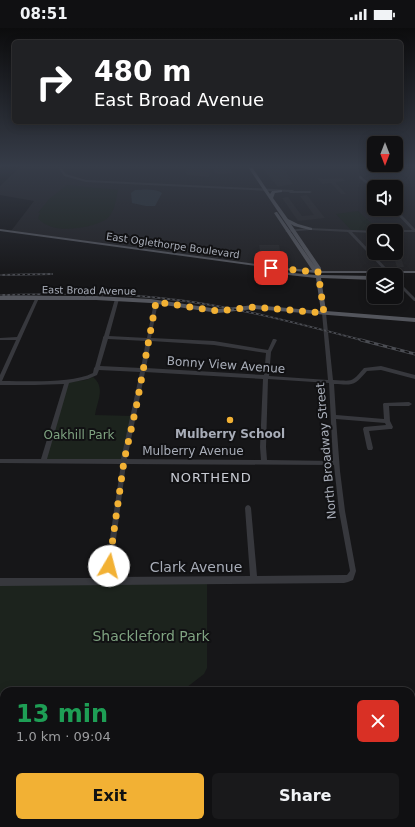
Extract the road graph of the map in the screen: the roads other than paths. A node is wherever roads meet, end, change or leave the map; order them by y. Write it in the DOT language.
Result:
graph roads {
  1 [pos="272,204"];
  2 [pos="275,204"];
  3 [pos="401,216"];
  4 [pos="286,219"];
  5 [pos="310,229"];
  6 [pos="0,230"];
  7 [pos="293,230"];
  8 [pos="287,231"];
  9 [pos="349,231"];
  10 [pos="415,231"];
  11 [pos="367,232"];
  12 [pos="403,232"];
  13 [pos="0,234"];
  14 [pos="309,262"];
  15 [pos="384,268"];
  16 [pos="297,270"];
  17 [pos="367,273"];
  18 [pos="403,273"];
  19 [pos="415,273"];
  20 [pos="319,275"];
  21 [pos="403,275"];
  22 [pos="403,276"];
  23 [pos="415,277"];
  24 [pos="367,278"];
  25 [pos="403,288"];
  26 [pos="0,298"];
  27 [pos="37,298"];
  28 [pos="117,299"];
  29 [pos="415,300"];
  30 [pos="156,302"];
  31 [pos="324,313"];
  32 [pos="415,320"];
  33 [pos="105,337"];
  34 [pos="19,338"];
  35 [pos="149,338"];
  36 [pos="0,339"];
  37 [pos="275,340"];
  38 [pos="269,352"];
  39 [pos="96,368"];
  40 [pos="143,370"];
  41 [pos="266,377"];
  42 [pos="415,377"];
  43 [pos="0,381"];
  44 [pos="67,381"];
  45 [pos="331,382"];
  46 [pos="409,404"];
  47 [pos="334,417"];
  48 [pos="387,421"];
  49 [pos="370,448"];
  50 [pos="0,461"];
  51 [pos="43,461"];
  52 [pos="124,461"];
  53 [pos="264,462"];
  54 [pos="337,463"];
  55 [pos="248,508"];
  56 [pos="344,579"];
  57 [pos="254,580"];
  58 [pos="107,581"];
  59 [pos="0,582"];
  1 -- 8 [label="main road"];
  2 -- 4 [label="main road"];
  3 -- 10 [label="street"];
  4 -- 5 [label="main road"];
  4 -- 7 [label="main road"];
  5 -- 7 [label="street"];
  5 -- 9 [label="street"];
  6 -- 16 [label="main road, East Oglethorpe Boulevard"];
  7 -- 8 [label="street"];
  7 -- 20 [label="main road"];
  8 -- 14 [label="main road"];
  9 -- 11 [label="street"];
  9 -- 15 [label="street"];
  10 -- 12 [label="street"];
  13 -- 20 [label="main road, East Oglethorpe Boulevard"];
  14 -- 16 [label="main road"];
  14 -- 20 [label="main road"];
  16 -- 20 [label="main road, East Oglethorpe Boulevard"];
  17 -- 20 [label="main road, East Oglethorpe Boulevard"];
  18 -- 19 [label="main road, East Oglethorpe Boulevard"];
  19 -- 21 [label="main road"];
  20 -- 24 [label="main road, East Oglethorpe Boulevard"];
  20 -- 31 [label="main road"];
  22 -- 23 [label="main road"];
  25 -- 29 [label="street"];
  26 -- 27 [label="main road, East Broad Avenue"];
  27 -- 28 [label="main road, East Broad Avenue"];
  27 -- 34 [label="street"];
  28 -- 30 [label="main road, East Broad Avenue"];
  28 -- 33 [label="street"];
  30 -- 31 [label="main road, East Broad Avenue"];
  30 -- 35 [label="street"];
  31 -- 32 [label="main road, East Broad Avenue"];
  31 -- 45 [label="street, North Broadway Street"];
  33 -- 35 [label="street"];
  33 -- 39 [label="street"];
  34 -- 36 [label="street"];
  34 -- 43 [label="street"];
  35 -- 38 [label="street"];
  35 -- 40 [label="street"];
  37 -- 38 [label="street"];
  38 -- 41 [label="street"];
  39 -- 40 [label="street, Bonny View Avenue"];
  39 -- 44 [label="street"];
  40 -- 41 [label="street, Bonny View Avenue"];
  40 -- 52 [label="street"];
  41 -- 45 [label="street, Bonny View Avenue"];
  41 -- 53 [label="street"];
  42 -- 45 [label="street, Bonny View Avenue"];
  43 -- 44 [label="street"];
  44 -- 51 [label="street"];
  45 -- 47 [label="street, North Broadway Street"];
  46 -- 48 [label="street"];
  47 -- 48 [label="street"];
  47 -- 54 [label="street, North Broadway Street"];
  48 -- 49 [label="street"];
  50 -- 51 [label="street, Mulberry Avenue"];
  51 -- 52 [label="street, Mulberry Avenue"];
  52 -- 53 [label="street, Mulberry Avenue"];
  52 -- 58 [label="street"];
  53 -- 54 [label="street, Mulberry Avenue"];
  54 -- 56 [label="street, North Broadway Street"];
  55 -- 57 [label="street"];
  56 -- 57 [label="street, Clark Avenue"];
  57 -- 58 [label="street, Clark Avenue"];
  58 -- 59 [label="street, Clark Avenue"];
}
